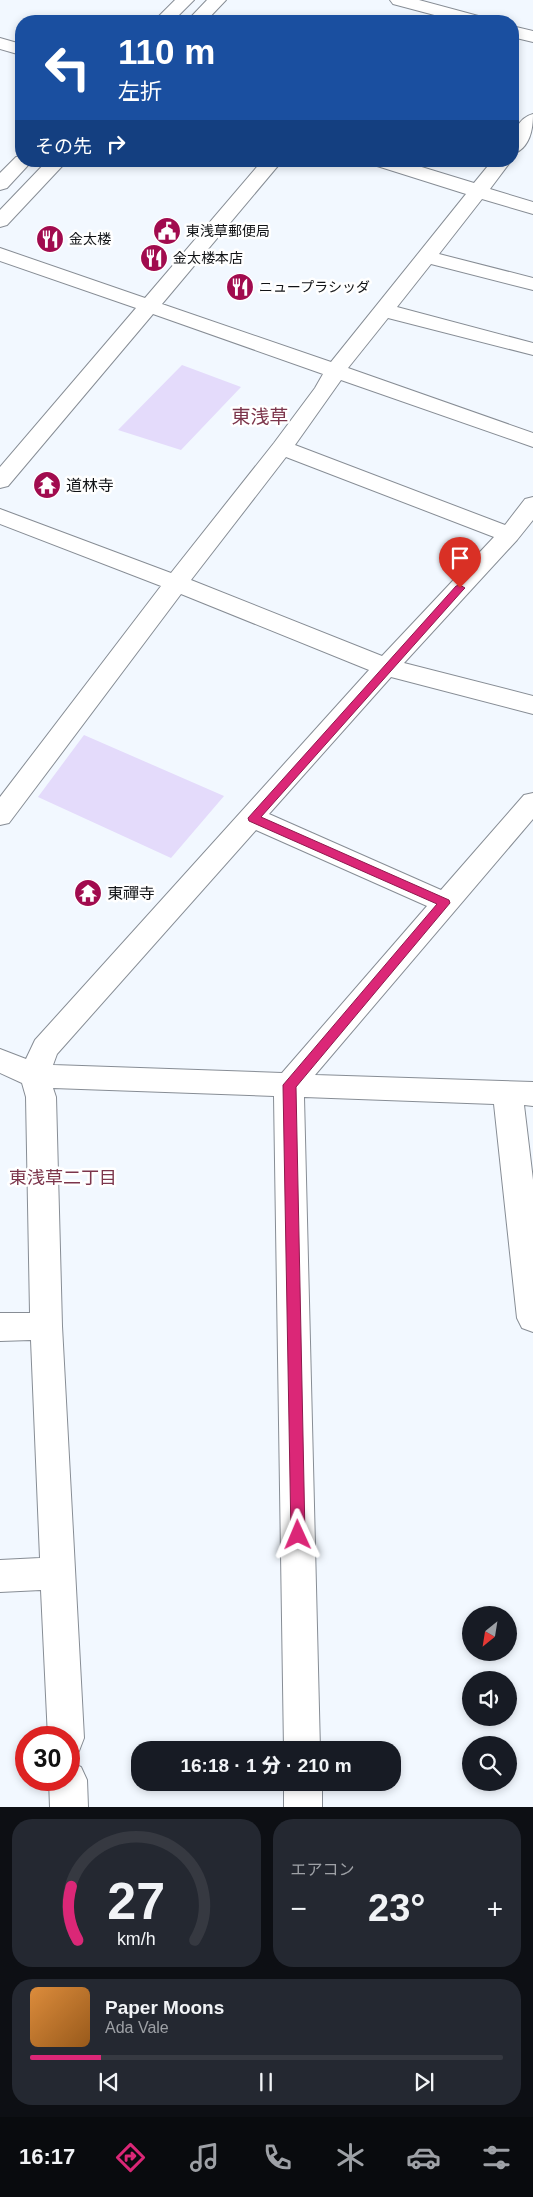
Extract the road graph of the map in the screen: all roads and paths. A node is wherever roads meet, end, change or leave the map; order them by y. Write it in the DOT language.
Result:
graph roads {
  1 [pos="185,0"];
  2 [pos="217,0"];
  3 [pos="405,4"];
  4 [pos="169,15"];
  5 [pos="202,15"];
  6 [pos="451,15"];
  7 [pos="519,34"];
  8 [pos="533,37"];
  9 [pos="0,43"];
  10 [pos="15,48"];
  11 [pos="533,120"];
  12 [pos="519,139"];
  13 [pos="17,167"];
  14 [pos="52,167"];
  15 [pos="268,167"];
  16 [pos="401,167"];
  17 [pos="498,167"];
  18 [pos="0,184"];
  19 [pos="480,191"];
  20 [pos="533,208"];
  21 [pos="0,221"];
  22 [pos="0,254"];
  23 [pos="427,257"];
  24 [pos="533,284"];
  25 [pos="150,306"];
  26 [pos="384,310"];
  27 [pos="533,349"];
  28 [pos="335,371"];
  29 [pos="533,440"];
  30 [pos="282,448"];
  31 [pos="0,481"];
  32 [pos="533,504"];
  33 [pos="0,516"];
  34 [pos="509,535"];
  35 [pos="176,583"];
  36 [pos="386,668"];
  37 [pos="533,705"];
  38 [pos="533,802"];
  39 [pos="0,816"];
  40 [pos="253,818"];
  41 [pos="445,903"];
  42 [pos="0,1060"];
  43 [pos="34,1076"];
  44 [pos="290,1085"];
  45 [pos="520,1094"];
  46 [pos="533,1318"];
  47 [pos="46,1326"];
  48 [pos="0,1327"];
  49 [pos="59,1573"];
  50 [pos="0,1576"];
  51 [pos="65,1726"];
  52 [pos="302,1741"];
  53 [pos="68,1791"];
  54 [pos="303,1791"];
  55 [pos="69,1807"];
  56 [pos="303,1807"];
  1 -- 4 [label="street"];
  2 -- 5 [label="street"];
  3 -- 6 [label="street"];
  7 -- 8 [label="street"];
  9 -- 10 [label="street"];
  11 -- 12 [label="street"];
  13 -- 18 [label="street"];
  14 -- 21 [label="street"];
  15 -- 25 [label="street"];
  16 -- 19 [label="street"];
  17 -- 19 [label="street"];
  19 -- 20 [label="street"];
  19 -- 23 [label="street"];
  22 -- 25 [label="street"];
  23 -- 24 [label="street"];
  23 -- 26 [label="street"];
  25 -- 28 [label="street"];
  25 -- 31 [label="street"];
  26 -- 27 [label="street"];
  26 -- 28 [label="street"];
  28 -- 29 [label="street"];
  28 -- 30 [label="street"];
  30 -- 34 [label="street"];
  30 -- 35 [label="street"];
  32 -- 34 [label="street"];
  33 -- 35 [label="street"];
  34 -- 36 [label="street"];
  35 -- 36 [label="street"];
  35 -- 39 [label="street"];
  36 -- 37 [label="street"];
  36 -- 40 [label="street"];
  38 -- 41 [label="street"];
  40 -- 41 [label="street"];
  40 -- 43 [label="street"];
  41 -- 44 [label="street"];
  42 -- 43 [label="street"];
  43 -- 44 [label="street"];
  43 -- 47 [label="street"];
  44 -- 45 [label="street"];
  44 -- 52 [label="street"];
  45 -- 46 [label="street"];
  47 -- 48 [label="street"];
  47 -- 49 [label="street"];
  49 -- 50 [label="street"];
  49 -- 51 [label="street"];
  53 -- 55 [label="street"];
  54 -- 56 [label="street"];
}
